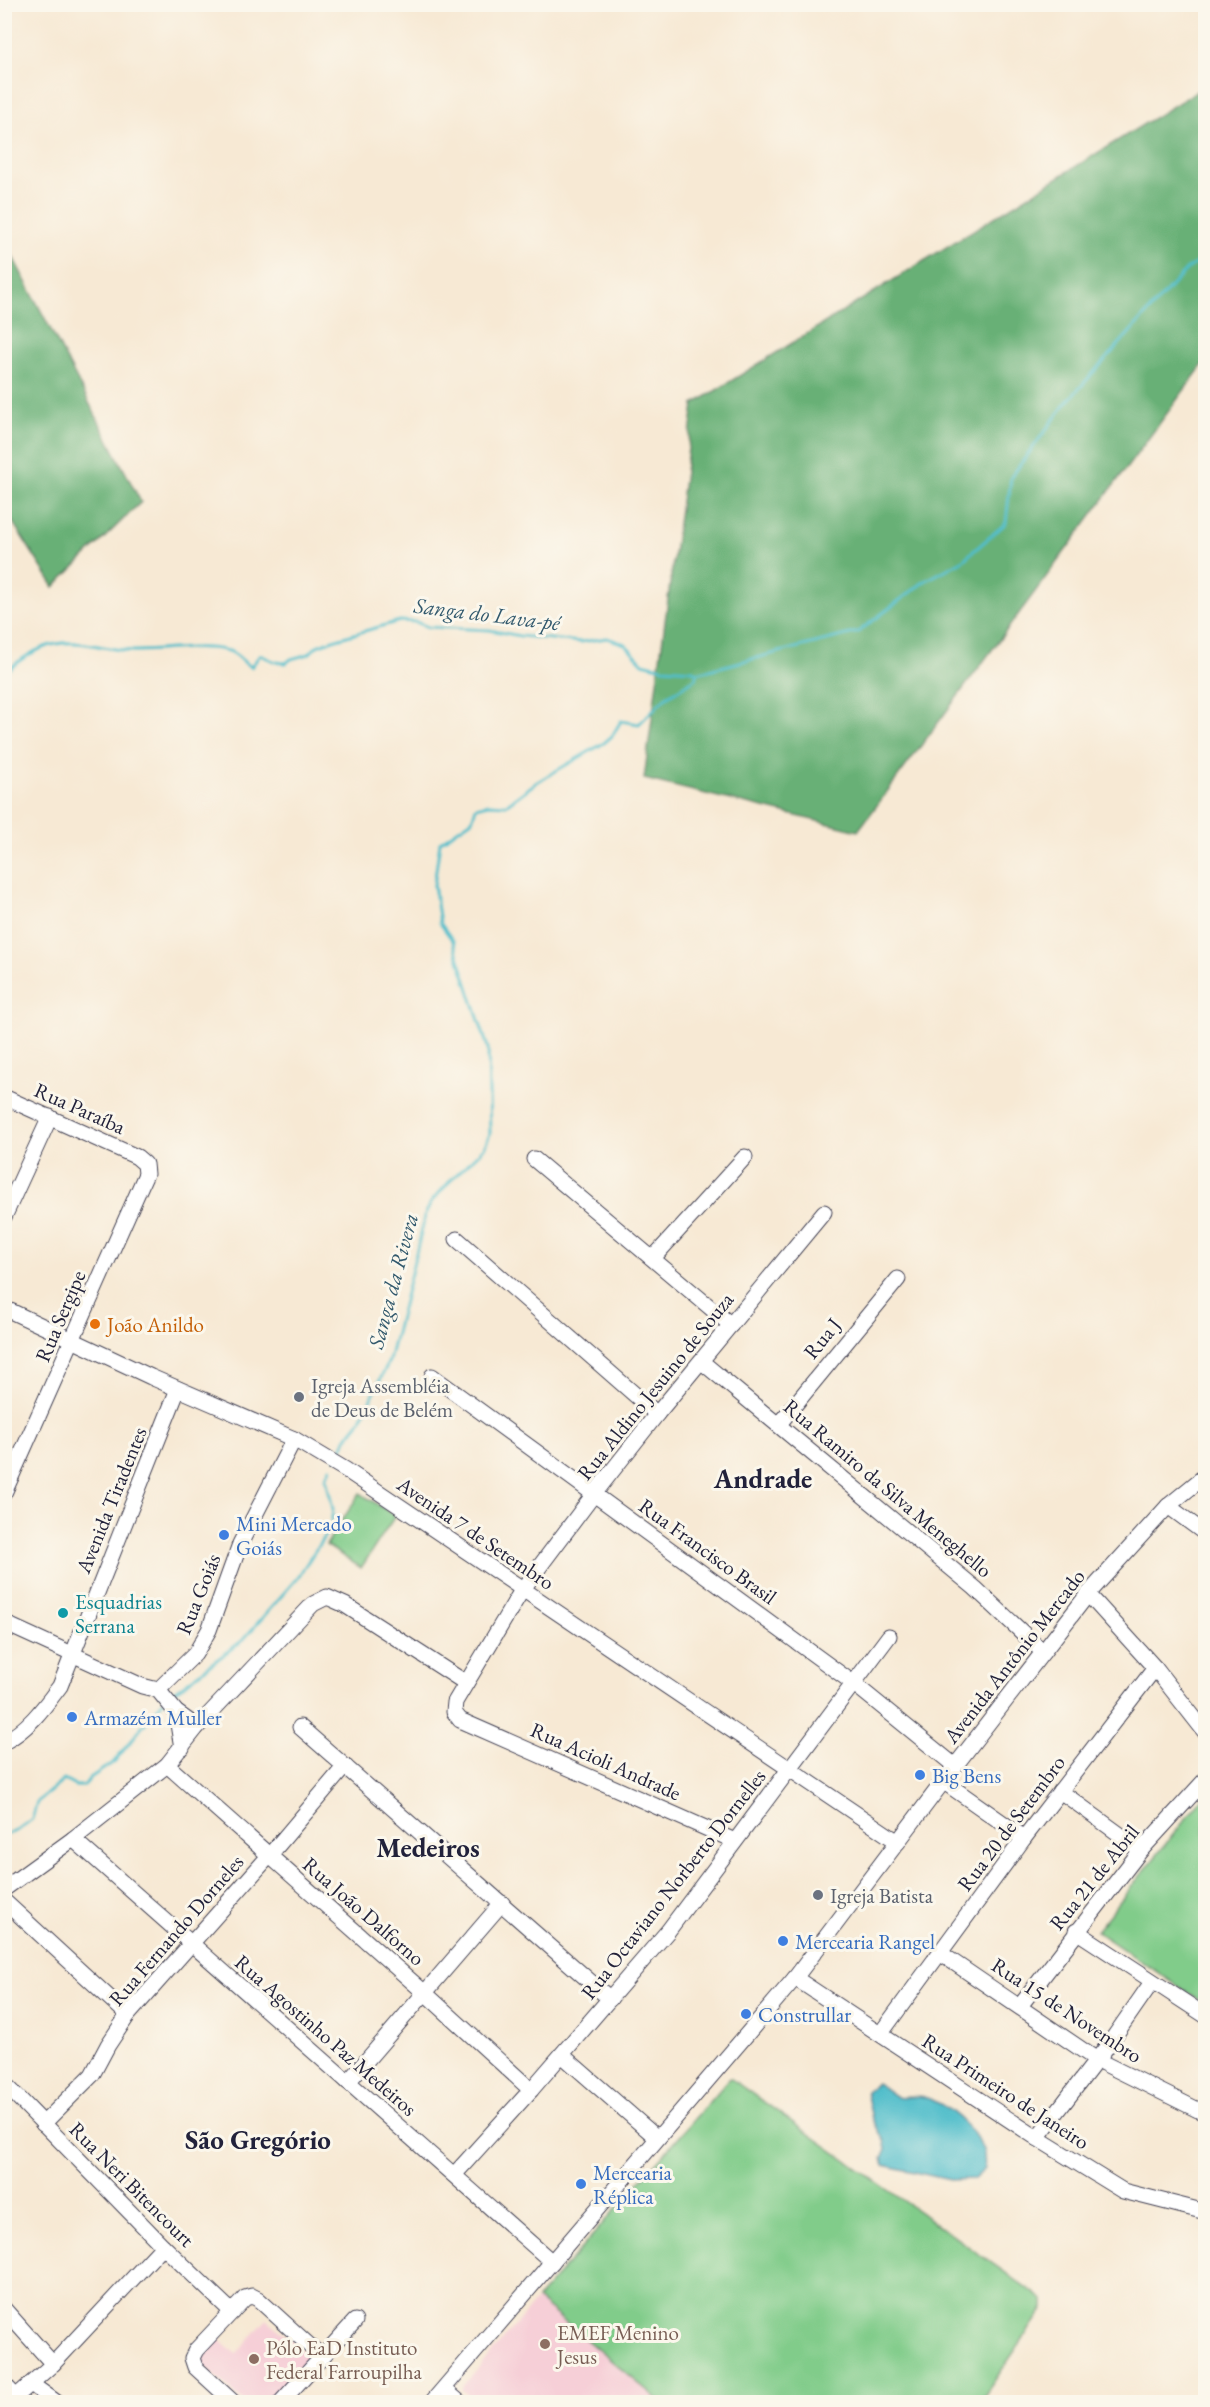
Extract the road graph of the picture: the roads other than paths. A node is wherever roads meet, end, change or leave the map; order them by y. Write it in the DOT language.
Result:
graph roads {
  1 [pos="4,1097"];
  2 [pos="51,1117"];
  3 [pos="137,1157"];
  4 [pos="745,1157"];
  5 [pos="534,1159"];
  6 [pos="824,1212"];
  7 [pos="4,1217"];
  8 [pos="457,1239"];
  9 [pos="653,1258"];
  10 [pos="898,1279"];
  11 [pos="4,1308"];
  12 [pos="731,1325"];
  13 [pos="73,1339"];
  14 [pos="702,1362"];
  15 [pos="432,1376"];
  16 [pos="178,1389"];
  17 [pos="657,1414"];
  18 [pos="779,1424"];
  19 [pos="294,1438"];
  20 [pos="1206,1475"];
  21 [pos="4,1493"];
  22 [pos="594,1494"];
  23 [pos="1168,1506"];
  24 [pos="1206,1534"];
  25 [pos="522,1590"];
  26 [pos="1088,1594"];
  27 [pos="4,1623"];
  28 [pos="889,1636"];
  29 [pos="1043,1652"];
  30 [pos="72,1654"];
  31 [pos="1155,1668"];
  32 [pos="466,1683"];
  33 [pos="853,1683"];
  34 [pos="160,1693"];
  35 [pos="176,1712"];
  36 [pos="460,1720"];
  37 [pos="197,1727"];
  38 [pos="300,1727"];
  39 [pos="1206,1733"];
  40 [pos="4,1742"];
  41 [pos="182,1748"];
  42 [pos="167,1766"];
  43 [pos="345,1766"];
  44 [pos="955,1766"];
  45 [pos="790,1768"];
  46 [pos="1206,1779"];
  47 [pos="943,1781"];
  48 [pos="1060,1791"];
  49 [pos="1024,1838"];
  50 [pos="73,1839"];
  51 [pos="735,1841"];
  52 [pos="898,1842"];
  53 [pos="1141,1850"];
  54 [pos="269,1856"];
  55 [pos="4,1889"];
  56 [pos="4,1901"];
  57 [pos="502,1904"];
  58 [pos="1076,1930"];
  59 [pos="190,1944"];
  60 [pos="940,1953"];
  61 [pos="795,1978"];
  62 [pos="1152,1983"];
  63 [pos="425,1993"];
  64 [pos="610,1999"];
  65 [pos="1020,2006"];
  66 [pos="128,2014"];
  67 [pos="1206,2016"];
  68 [pos="881,2033"];
  69 [pos="562,2055"];
  70 [pos="1097,2060"];
  71 [pos="348,2082"];
  72 [pos="4,2084"];
  73 [pos="531,2090"];
  74 [pos="1206,2114"];
  75 [pos="43,2124"];
  76 [pos="657,2138"];
  77 [pos="1037,2138"];
  78 [pos="454,2175"];
  79 [pos="1206,2212"];
  80 [pos="163,2246"];
  81 [pos="552,2262"];
  82 [pos="4,2309"];
  83 [pos="232,2312"];
  84 [pos="355,2321"];
  85 [pos="322,2357"];
  86 [pos="54,2364"];
  87 [pos="4,2384"];
  88 [pos="31,2384"];
  89 [pos="444,2389"];
  90 [pos="13,2400"];
  91 [pos="282,2402"];
  92 [pos="56,2403"];
  93 [pos="233,2403"];
  94 [pos="432,2403"];
  95 [pos="459,2403"];
  1 -- 2 [label="street, Rua Paraíba"];
  2 -- 3 [label="street, Rua Paraíba"];
  2 -- 7 [label="street"];
  3 -- 13 [label="street, Rua Sergipe"];
  4 -- 9 [label="street"];
  5 -- 9 [label="street"];
  6 -- 12 [label="street, Rua Aldino Jesuino de Souza"];
  8 -- 17 [label="street"];
  9 -- 12 [label="street"];
  10 -- 18 [label="street, Rua J"];
  11 -- 13 [label="street, Avenida 7 de Setembro"];
  12 -- 14 [label="street, Rua Aldino Jesuino de Souza"];
  13 -- 16 [label="street, Avenida 7 de Setembro"];
  13 -- 21 [label="street, Rua Sergipe"];
  14 -- 17 [label="street, Rua Aldino Jesuino de Souza"];
  14 -- 18 [label="street, Rua Ramiro da Silva Meneghello"];
  15 -- 22 [label="street, Rua Francisco Brasil"];
  16 -- 19 [label="street, Avenida 7 de Setembro"];
  16 -- 30 [label="street, Avenida Tiradentes"];
  17 -- 22 [label="street, Rua Aldino Jesuino de Souza"];
  18 -- 29 [label="street, Rua Ramiro da Silva Meneghello"];
  19 -- 25 [label="street, Avenida 7 de Setembro"];
  19 -- 34 [label="street, Rua Goiás"];
  20 -- 23 [label="street, Avenida Antônio Mercado"];
  22 -- 25 [label="street, Rua Aldino Jesuino de Souza"];
  22 -- 33 [label="street, Rua Francisco Brasil"];
  23 -- 24 [label="street"];
  23 -- 26 [label="street, Avenida Antônio Mercado"];
  25 -- 32 [label="street, Rua Aldino Jesuino de Souza"];
  25 -- 45 [label="street, Avenida 7 de Setembro"];
  26 -- 29 [label="street, Avenida Antônio Mercado"];
  26 -- 31 [label="street"];
  27 -- 30 [label="street"];
  28 -- 33 [label="street, Rua Octaviano Norberto Dornelles"];
  29 -- 44 [label="street, Avenida Antônio Mercado"];
  30 -- 34 [label="street"];
  30 -- 40 [label="street, Avenida Tiradentes"];
  31 -- 39 [label="street"];
  31 -- 48 [label="street, Rua 20 de Setembro"];
  32 -- 36 [label="street, Rua Aldino Jesuino de Souza"];
  32 -- 37 [label="street"];
  33 -- 44 [label="street, Rua Francisco Brasil"];
  33 -- 45 [label="street, Rua Octaviano Norberto Dornelles"];
  34 -- 35 [label="street"];
  35 -- 37 [label="street"];
  35 -- 41 [label="street"];
  36 -- 51 [label="street, Rua Acioli Andrade"];
  37 -- 41 [label="street"];
  38 -- 43 [label="street"];
  41 -- 42 [label="street"];
  42 -- 50 [label="street"];
  42 -- 54 [label="street, Rua João Dalforno"];
  43 -- 54 [label="street, Rua Fernando Dorneles"];
  43 -- 57 [label="street"];
  44 -- 47 [label="street, Avenida Antônio Mercado"];
  45 -- 51 [label="street, Rua Octaviano Norberto Dornelles"];
  45 -- 52 [label="street, Avenida 7 de Setembro"];
  46 -- 53 [label="street, Rua 21 de Abril"];
  47 -- 49 [label="street"];
  47 -- 52 [label="street, Avenida Antônio Mercado"];
  48 -- 49 [label="street, Rua 20 de Setembro"];
  48 -- 53 [label="street"];
  49 -- 60 [label="street, Rua 20 de Setembro"];
  50 -- 55 [label="street"];
  50 -- 59 [label="street, Rua Agostinho Paz Medeiros"];
  51 -- 64 [label="street, Rua Octaviano Norberto Dornelles"];
  52 -- 61 [label="street, Avenida Antônio Mercado"];
  53 -- 58 [label="street, Rua 21 de Abril"];
  54 -- 59 [label="street, Rua Fernando Dorneles"];
  54 -- 63 [label="street, Rua João Dalforno"];
  56 -- 66 [label="street"];
  57 -- 63 [label="street"];
  57 -- 64 [label="street"];
  58 -- 62 [label="street"];
  58 -- 65 [label="street, Rua 21 de Abril"];
  59 -- 66 [label="street, Rua Fernando Dorneles"];
  59 -- 71 [label="street, Rua Agostinho Paz Medeiros"];
  60 -- 65 [label="street, Rua 15 de Novembro"];
  60 -- 68 [label="street, Rua 20 de Setembro"];
  61 -- 68 [label="street, Rua Primeiro de Janeiro"];
  61 -- 76 [label="street, Avenida Antônio Mercado"];
  62 -- 67 [label="street"];
  62 -- 70 [label="street"];
  63 -- 71 [label="street"];
  63 -- 73 [label="street, Rua João Dalforno"];
  64 -- 69 [label="street, Rua Octaviano Norberto Dornelles"];
  65 -- 70 [label="street, Rua 15 de Novembro"];
  66 -- 75 [label="street, Rua Fernando Dorneles"];
  68 -- 77 [label="street, Rua Primeiro de Janeiro"];
  69 -- 73 [label="street, Rua Octaviano Norberto Dornelles"];
  69 -- 76 [label="street"];
  70 -- 74 [label="street, Rua 15 de Novembro"];
  70 -- 77 [label="street"];
  71 -- 78 [label="street, Rua Agostinho Paz Medeiros"];
  72 -- 75 [label="street, Rua Neri Bitencourt"];
  73 -- 78 [label="street, Rua Octaviano Norberto Dornelles"];
  75 -- 80 [label="street, Rua Neri Bitencourt"];
  76 -- 81 [label="street, Avenida Antônio Mercado"];
  77 -- 79 [label="street, Rua Primeiro de Janeiro"];
  78 -- 81 [label="street, Rua Agostinho Paz Medeiros"];
  80 -- 83 [label="street, Rua Neri Bitencourt"];
  80 -- 86 [label="street"];
  81 -- 89 [label="street, Avenida Antônio Mercado"];
  82 -- 86 [label="street"];
  83 -- 85 [label="street"];
  83 -- 93 [label="street"];
  84 -- 85 [label="street"];
  85 -- 91 [label="street"];
  86 -- 88 [label="street"];
  87 -- 90 [label="street"];
  88 -- 90 [label="street"];
  88 -- 92 [label="street"];
  89 -- 94 [label="street, Avenida Antônio Mercado"];
  89 -- 95 [label="street"];
}
